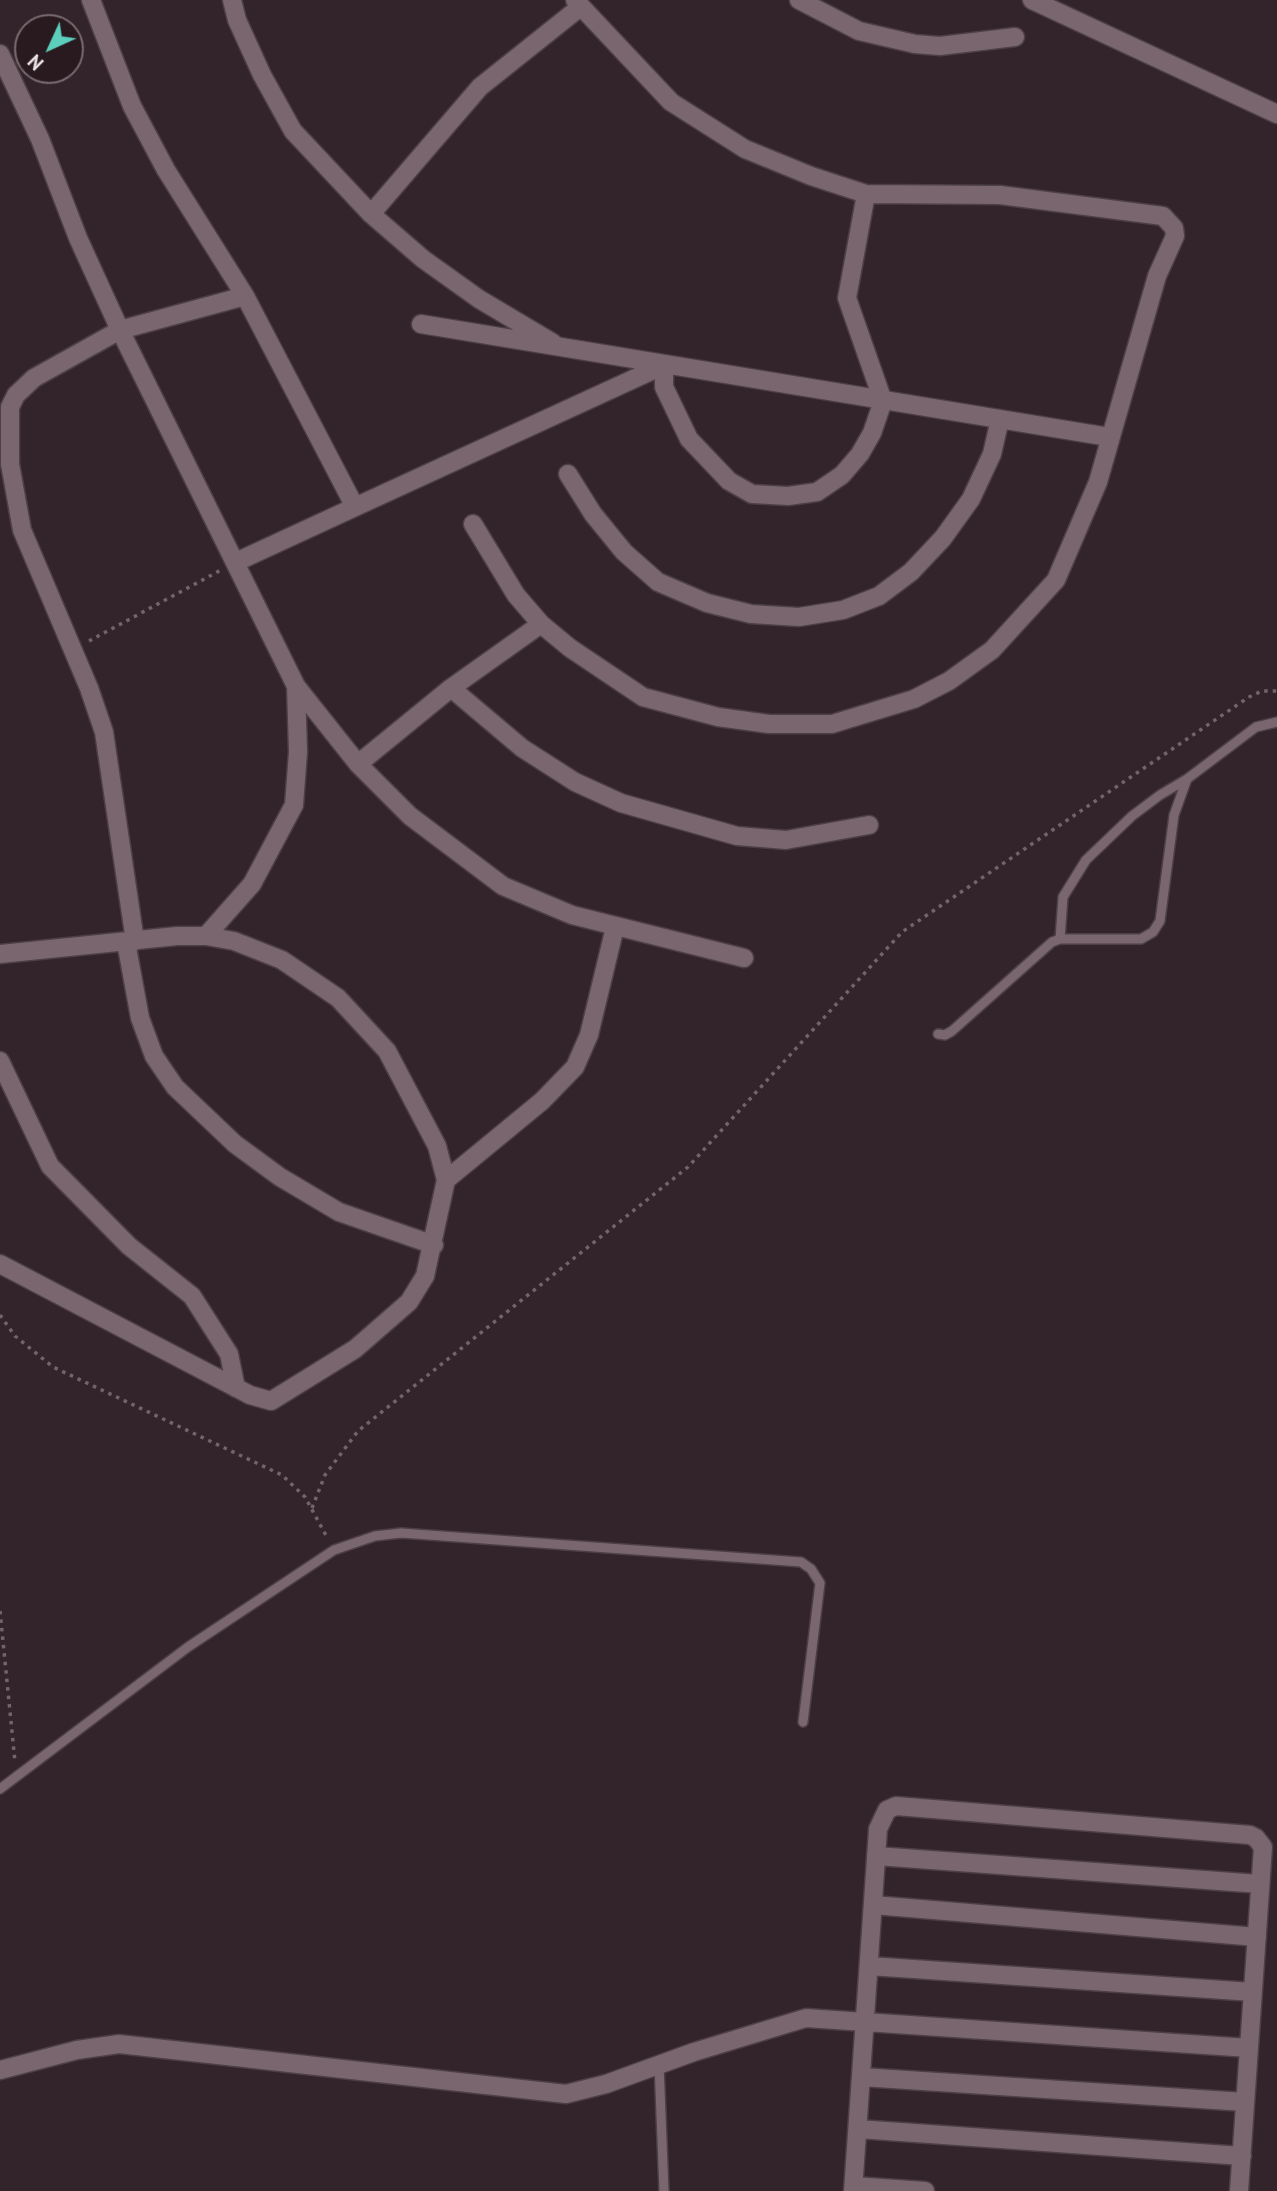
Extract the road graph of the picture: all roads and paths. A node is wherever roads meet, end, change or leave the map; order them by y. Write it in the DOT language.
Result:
graph roads {
  1 [pos="92,0"];
  2 [pos="232,0"];
  3 [pos="799,0"];
  4 [pos="1032,0"];
  5 [pos="577,4"];
  6 [pos="1015,37"];
  7 [pos="0,54"];
  8 [pos="1277,114"];
  9 [pos="866,194"];
  10 [pos="371,214"];
  11 [pos="245,296"];
  12 [pos="421,324"];
  13 [pos="120,330"];
  14 [pos="565,350"];
  15 [pos="664,365"];
  16 [pos="883,401"];
  17 [pos="1000,419"];
  18 [pos="1109,437"];
  19 [pos="568,474"];
  20 [pos="355,507"];
  21 [pos="473,524"];
  22 [pos="236,562"];
  23 [pos="541,624"];
  24 [pos="72,650"];
  25 [pos="296,686"];
  26 [pos="450,688"];
  27 [pos="1277,691"];
  28 [pos="1277,722"];
  29 [pos="358,764"];
  30 [pos="1188,779"];
  31 [pos="869,825"];
  32 [pos="615,927"];
  33 [pos="206,936"];
  34 [pos="1060,939"];
  35 [pos="130,942"];
  36 [pos="0,954"];
  37 [pos="744,958"];
  38 [pos="938,1034"];
  39 [pos="0,1060"];
  40 [pos="446,1180"];
  41 [pos="434,1245"];
  42 [pos="0,1264"];
  43 [pos="0,1315"];
  44 [pos="236,1388"];
  45 [pos="312,1508"];
  46 [pos="334,1550"];
  47 [pos="0,1611"];
  48 [pos="803,1722"];
  49 [pos="16,1777"];
  50 [pos="0,1789"];
  51 [pos="876,1856"];
  52 [pos="1260,1884"];
  53 [pos="873,1905"];
  54 [pos="1256,1937"];
  55 [pos="869,1966"];
  56 [pos="1253,1992"];
  57 [pos="865,2022"];
  58 [pos="1249,2048"];
  59 [pos="659,2064"];
  60 [pos="0,2070"];
  61 [pos="861,2077"];
  62 [pos="1245,2102"];
  63 [pos="858,2129"];
  64 [pos="1242,2156"];
  65 [pos="854,2188"];
  66 [pos="664,2191"];
  67 [pos="925,2191"];
  68 [pos="1240,2191"];
  1 -- 11 [label="street"];
  2 -- 10 [label="street"];
  3 -- 6 [label="street"];
  4 -- 8 [label="street"];
  5 -- 9 [label="street"];
  5 -- 10 [label="street"];
  7 -- 13 [label="street"];
  9 -- 16 [label="street"];
  9 -- 18 [label="street"];
  10 -- 14 [label="street"];
  11 -- 13 [label="street"];
  11 -- 20 [label="street"];
  12 -- 14 [label="street"];
  13 -- 22 [label="street"];
  13 -- 24 [label="street"];
  14 -- 15 [label="street"];
  15 -- 16 [label="street"];
  15 -- 16 [label="street"];
  15 -- 20 [label="street"];
  16 -- 17 [label="street"];
  17 -- 18 [label="street"];
  17 -- 19 [label="street"];
  18 -- 23 [label="street"];
  20 -- 22 [label="street"];
  21 -- 23 [label="street"];
  22 -- 24 [label="path"];
  22 -- 25 [label="street"];
  23 -- 26 [label="street"];
  24 -- 35 [label="street"];
  25 -- 29 [label="street"];
  25 -- 33 [label="street"];
  26 -- 29 [label="street"];
  26 -- 31 [label="street"];
  27 -- 45 [label="path"];
  28 -- 30 [label="lane"];
  29 -- 32 [label="street"];
  30 -- 34 [label="lane"];
  30 -- 34 [label="lane"];
  32 -- 37 [label="street"];
  32 -- 40 [label="street"];
  33 -- 35 [label="street"];
  33 -- 40 [label="street"];
  34 -- 38 [label="lane"];
  35 -- 36 [label="street"];
  35 -- 41 [label="street"];
  39 -- 44 [label="street"];
  40 -- 41 [label="street"];
  41 -- 44 [label="street"];
  42 -- 44 [label="street"];
  43 -- 45 [label="path"];
  45 -- 46 [label="path"];
  46 -- 48 [label="lane"];
  46 -- 49 [label="lane"];
  47 -- 49 [label="path"];
  49 -- 50 [label="lane"];
  51 -- 52 [label="street"];
  51 -- 52 [label="street"];
  51 -- 53 [label="street"];
  52 -- 54 [label="street"];
  53 -- 54 [label="street"];
  53 -- 55 [label="street"];
  54 -- 56 [label="street"];
  55 -- 56 [label="street"];
  55 -- 57 [label="street"];
  56 -- 58 [label="street"];
  57 -- 58 [label="street"];
  57 -- 59 [label="street"];
  57 -- 61 [label="street"];
  58 -- 62 [label="street"];
  59 -- 60 [label="street"];
  59 -- 66 [label="lane"];
  61 -- 62 [label="street"];
  61 -- 63 [label="street"];
  62 -- 64 [label="street"];
  63 -- 64 [label="street"];
  63 -- 65 [label="street"];
  64 -- 68 [label="street"];
  65 -- 67 [label="street"];
}
